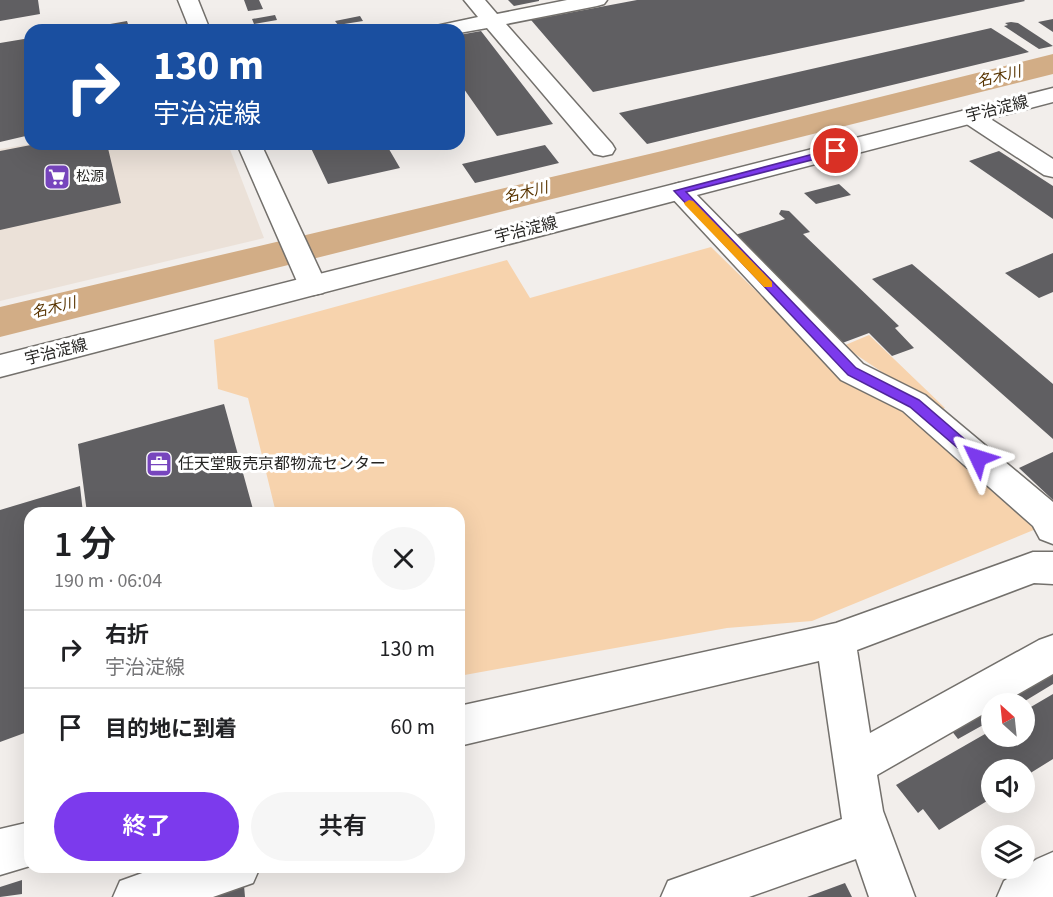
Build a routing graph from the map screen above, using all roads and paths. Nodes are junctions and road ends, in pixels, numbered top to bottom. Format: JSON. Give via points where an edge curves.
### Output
{"nodes":[{"id":1,"x":188,"y":0,"type":"edge"},
{"id":2,"x":474,"y":0,"type":"edge"},
{"id":3,"x":597,"y":0,"type":"edge"},
{"id":4,"x":492,"y":21,"type":"junction"},
{"id":5,"x":198,"y":24,"type":"edge"},
{"id":6,"x":465,"y":26,"type":"edge"},
{"id":7,"x":1053,"y":95,"type":"edge"},
{"id":8,"x":970,"y":116,"type":"junction"},
{"id":9,"x":603,"y":149,"type":"dead end"},
{"id":10,"x":252,"y":150,"type":"edge"},
{"id":11,"x":1053,"y":170,"type":"edge"},
{"id":12,"x":679,"y":191,"type":"junction"},
{"id":13,"x":310,"y":278,"type":"junction"},
{"id":14,"x":0,"y":366,"type":"edge"},
{"id":15,"x":1053,"y":529,"type":"edge"},
{"id":16,"x":1053,"y":568,"type":"edge"},
{"id":17,"x":836,"y":640,"type":"junction"},
{"id":18,"x":1053,"y":653,"type":"edge"},
{"id":19,"x":465,"y":725,"type":"edge"},
{"id":20,"x":855,"y":764,"type":"junction"},
{"id":21,"x":869,"y":832,"type":"junction"},
{"id":22,"x":24,"y":846,"type":"edge"},
{"id":23,"x":0,"y":852,"type":"edge"},
{"id":24,"x":217,"y":873,"type":"edge"},
{"id":25,"x":1053,"y":875,"type":"edge"},
{"id":26,"x":136,"y":897,"type":"edge"},
{"id":27,"x":684,"y":897,"type":"edge"},
{"id":28,"x":892,"y":897,"type":"edge"},
{"id":29,"x":1020,"y":897,"type":"edge"}],
"edges":[{"from":1,"to":5,"type":"main road"},
{"from":2,"to":4,"type":"main road"},
{"from":3,"to":4,"type":"main road"},
{"from":4,"to":6,"type":"main road"},
{"from":4,"to":9,"type":"main road"},
{"from":7,"to":8,"type":"main road","name":"宇治淀線"},
{"from":8,"to":11,"type":"main road"},
{"from":8,"to":12,"type":"main road","name":"宇治淀線"},
{"from":10,"to":13,"type":"main road"},
{"from":12,"to":13,"type":"main road","name":"宇治淀線"},
{"from":12,"to":15,"type":"main road","via":[[852,372],[914,403],[1045,516]]},
{"from":13,"to":14,"type":"main road","name":"宇治淀線"},
{"from":16,"to":17,"type":"main road","via":[[1033,567]]},
{"from":17,"to":19,"type":"main road"},
{"from":17,"to":20,"type":"main road"},
{"from":18,"to":20,"type":"main road"},
{"from":20,"to":21,"type":"main road","via":[[861,811]]},
{"from":21,"to":27,"type":"main road"},
{"from":21,"to":28,"type":"main road"},
{"from":22,"to":23,"type":"main road"},
{"from":24,"to":26,"type":"main road"},
{"from":25,"to":29,"type":"main road"}]}
